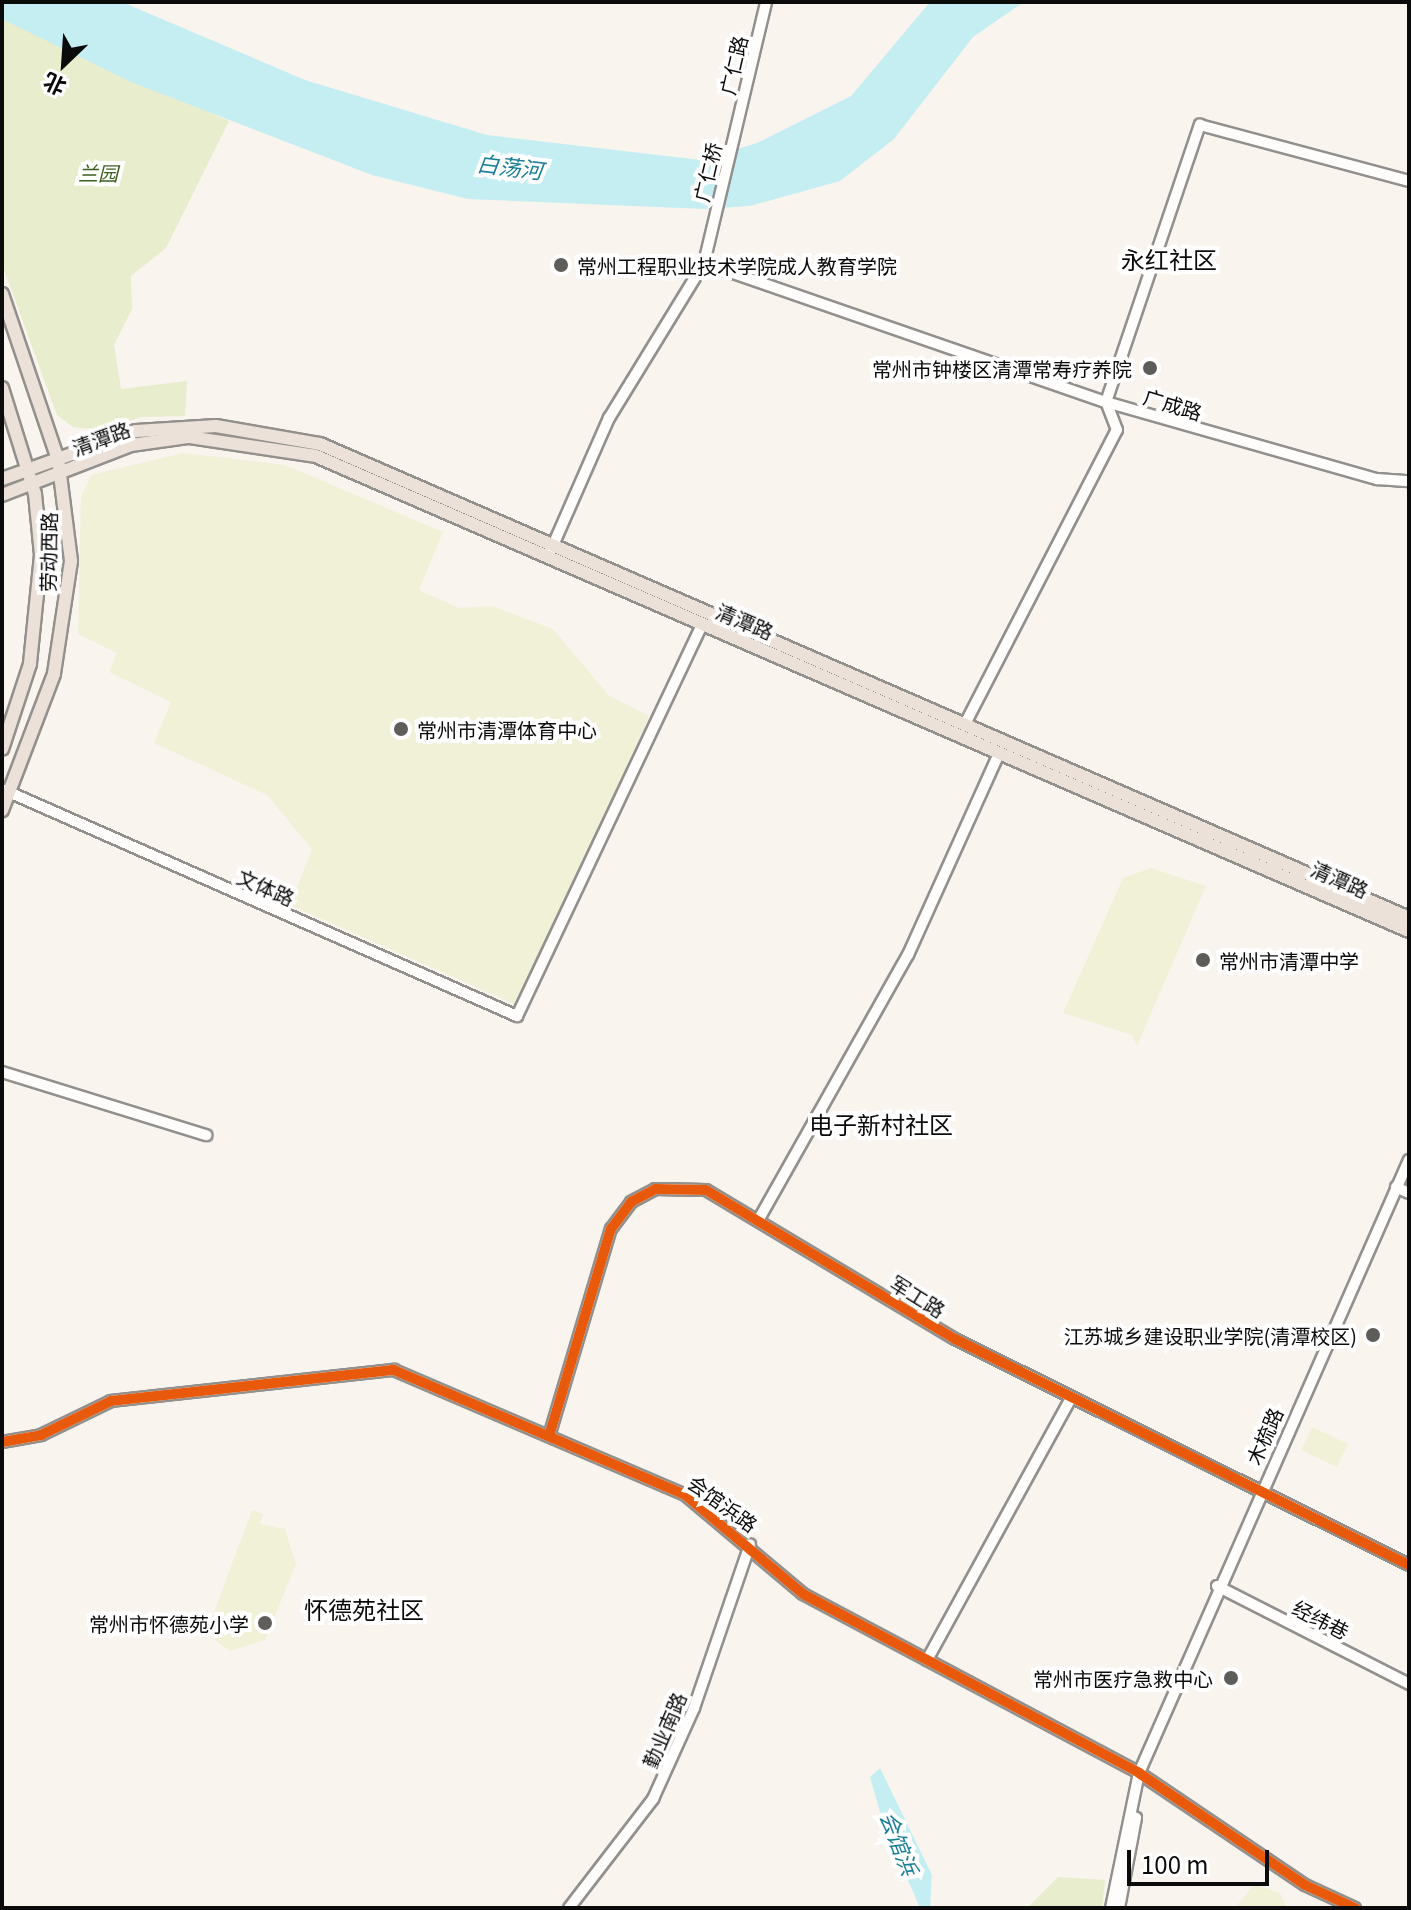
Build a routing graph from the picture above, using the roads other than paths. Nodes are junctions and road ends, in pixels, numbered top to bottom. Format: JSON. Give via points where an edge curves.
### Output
{"nodes":[{"id":1,"x":766,"y":2,"type":"edge"},
{"id":2,"x":734,"y":137,"type":"joint"},
{"id":3,"x":1409,"y":181,"type":"edge"},
{"id":4,"x":704,"y":263,"type":"junction"},
{"id":5,"x":2,"y":294,"type":"edge"},
{"id":6,"x":2,"y":388,"type":"edge"},
{"id":7,"x":1106,"y":402,"type":"junction"},
{"id":8,"x":58,"y":459,"type":"junction"},
{"id":9,"x":27,"y":470,"type":"junction"},
{"id":10,"x":56,"y":476,"type":"junction"},
{"id":11,"x":2,"y":479,"type":"edge"},
{"id":12,"x":1409,"y":481,"type":"edge"},
{"id":13,"x":32,"y":484,"type":"junction"},
{"id":14,"x":2,"y":495,"type":"edge"},
{"id":15,"x":549,"y":553,"type":"junction"},
{"id":16,"x":702,"y":625,"type":"junction"},
{"id":17,"x":965,"y":724,"type":"junction"},
{"id":18,"x":2,"y":749,"type":"edge"},
{"id":19,"x":999,"y":753,"type":"junction"},
{"id":20,"x":6,"y":790,"type":"edge"},
{"id":21,"x":2,"y":810,"type":"edge"},
{"id":22,"x":1409,"y":918,"type":"edge"},
{"id":23,"x":1409,"y":931,"type":"edge"},
{"id":24,"x":2,"y":1072,"type":"edge"},
{"id":25,"x":206,"y":1135,"type":"dead end"},
{"id":26,"x":1409,"y":1160,"type":"edge"},
{"id":27,"x":1396,"y":1187,"type":"junction"},
{"id":28,"x":1409,"y":1193,"type":"edge"},
{"id":29,"x":759,"y":1219,"type":"junction"},
{"id":30,"x":1071,"y":1398,"type":"junction"},
{"id":31,"x":550,"y":1433,"type":"junction"},
{"id":32,"x":2,"y":1442,"type":"edge"},
{"id":33,"x":1258,"y":1492,"type":"junction"},
{"id":34,"x":750,"y":1544,"type":"junction"},
{"id":35,"x":1409,"y":1565,"type":"edge"},
{"id":36,"x":1217,"y":1586,"type":"junction"},
{"id":37,"x":927,"y":1660,"type":"junction"},
{"id":38,"x":1409,"y":1684,"type":"edge"},
{"id":39,"x":1139,"y":1773,"type":"junction"},
{"id":40,"x":569,"y":1908,"type":"edge"},
{"id":41,"x":1111,"y":1908,"type":"edge"},
{"id":42,"x":1119,"y":1908,"type":"edge"},
{"id":43,"x":1355,"y":1908,"type":"edge"}],
"edges":[{"from":1,"to":2,"type":"street","name":"广仁路"},
{"from":2,"to":4,"type":"street","name":"广仁桥"},
{"from":3,"to":7,"type":"street","via":[[1200,125]]},
{"from":4,"to":7,"type":"street","name":"广成路"},
{"from":4,"to":15,"type":"street","name":"广仁桥","via":[[609,418]]},
{"from":5,"to":8,"type":"main road","name":"劳动西路"},
{"from":6,"to":9,"type":"main road","name":"劳动西路"},
{"from":7,"to":12,"type":"street","name":"广成路","via":[[1377,479]]},
{"from":7,"to":17,"type":"street","via":[[1117,430]]},
{"from":8,"to":9,"type":"main road","name":"清潭路"},
{"from":8,"to":10,"type":"main road","name":"劳动西路"},
{"from":8,"to":15,"type":"main road","name":"清潭路","via":[[136,431],[276,432],[320,444]]},
{"from":9,"to":11,"type":"main road","name":"清潭路"},
{"from":9,"to":13,"type":"main road","name":"劳动西路"},
{"from":10,"to":13,"type":"main road","name":"清潭路"},
{"from":10,"to":15,"type":"main road","name":"清潭路","via":[[131,445],[189,437],[274,444]]},
{"from":10,"to":20,"type":"main road","name":"劳动西路","via":[[71,561],[62,639]]},
{"from":13,"to":14,"type":"main road","name":"清潭路"},
{"from":13,"to":18,"type":"main road","name":"劳动西路","via":[[41,555],[36,634]]},
{"from":15,"to":16,"type":"main road","name":"清潭路"},
{"from":15,"to":17,"type":"main road","name":"清潭路"},
{"from":16,"to":19,"type":"main road","name":"清潭路"},
{"from":16,"to":20,"type":"street","name":"文体路","via":[[517,1016]]},
{"from":17,"to":22,"type":"main road","name":"清潭路"},
{"from":19,"to":23,"type":"main road","name":"清潭路"},
{"from":19,"to":29,"type":"street","via":[[908,955]]},
{"from":20,"to":21,"type":"main road","name":"劳动西路"},
{"from":24,"to":25,"type":"street"},
{"from":26,"to":27,"type":"street","name":"木梳路"},
{"from":27,"to":28,"type":"street"},
{"from":27,"to":33,"type":"street","name":"木梳路"},
{"from":29,"to":30,"type":"street","name":"军工路","via":[[955,1339]]},
{"from":29,"to":31,"type":"street","name":"军工路","via":[[706,1190],[655,1189],[631,1202],[611,1229]]},
{"from":30,"to":33,"type":"street","name":"军工路"},
{"from":30,"to":37,"type":"street"},
{"from":31,"to":32,"type":"street","name":"会馆浜路","via":[[394,1370],[111,1401],[41,1435]]},
{"from":31,"to":34,"type":"street","name":"会馆浜路","via":[[684,1494]]},
{"from":33,"to":35,"type":"street","name":"军工路"},
{"from":33,"to":36,"type":"street","name":"木梳路"},
{"from":34,"to":37,"type":"street","name":"会馆浜路","via":[[803,1594]]},
{"from":34,"to":40,"type":"street","name":"勤业南路","via":[[694,1708],[653,1799]]},
{"from":36,"to":38,"type":"street","name":"经纬巷"},
{"from":36,"to":39,"type":"street","name":"木梳路"},
{"from":37,"to":39,"type":"street","name":"会馆浜路"},
{"from":39,"to":41,"type":"street","name":"木梳路"},
{"from":39,"to":42,"type":"street","name":"木梳路"},
{"from":39,"to":43,"type":"street","name":"会馆浜路","via":[[1305,1885]]}]}
